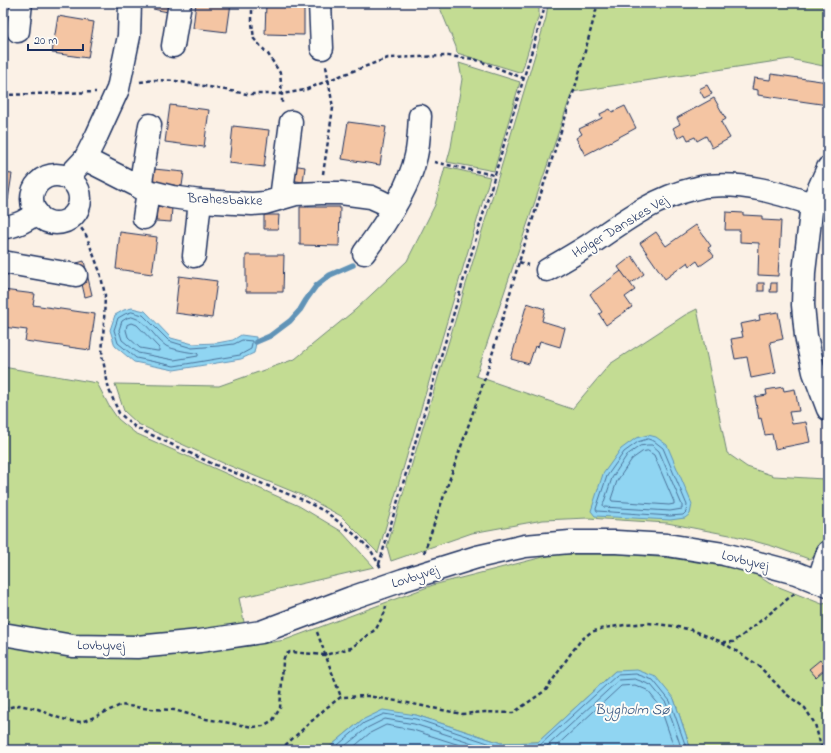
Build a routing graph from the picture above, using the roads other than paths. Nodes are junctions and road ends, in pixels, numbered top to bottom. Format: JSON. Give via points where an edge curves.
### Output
{"nodes":[{"id":1,"x":21,"y":3,"type":"edge"},
{"id":2,"x":130,"y":3,"type":"edge"},
{"id":3,"x":180,"y":3,"type":"edge"},
{"id":4,"x":320,"y":3,"type":"edge"},
{"id":5,"x":18,"y":31,"type":"dead end"},
{"id":6,"x":173,"y":46,"type":"dead end"},
{"id":7,"x":322,"y":48,"type":"road end"},
{"id":8,"x":420,"y":116,"type":"dead end"},
{"id":9,"x":291,"y":122,"type":"road end"},
{"id":10,"x":150,"y":125,"type":"dead end"},
{"id":11,"x":85,"y":159,"type":"junction"},
{"id":12,"x":828,"y":168,"type":"edge"},
{"id":13,"x":67,"y":178,"type":"junction"},
{"id":14,"x":144,"y":189,"type":"junction"},
{"id":15,"x":281,"y":198,"type":"junction"},
{"id":16,"x":200,"y":201,"type":"junction"},
{"id":17,"x":812,"y":204,"type":"junction"},
{"id":18,"x":394,"y":208,"type":"junction"},
{"id":19,"x":36,"y":213,"type":"junction"},
{"id":20,"x":144,"y":218,"type":"dead end"},
{"id":21,"x":3,"y":227,"type":"edge"},
{"id":22,"x":364,"y":253,"type":"dead end"},
{"id":23,"x":194,"y":256,"type":"dead end"},
{"id":24,"x":3,"y":262,"type":"edge"},
{"id":25,"x":547,"y":270,"type":"dead end"},
{"id":26,"x":76,"y":275,"type":"dead end"},
{"id":27,"x":828,"y":409,"type":"edge"},
{"id":28,"x":828,"y":552,"type":"edge"},
{"id":29,"x":818,"y":582,"type":"edge"},
{"id":30,"x":3,"y":634,"type":"edge"}],
"edges":[{"from":1,"to":5,"type":"street"},
{"from":2,"to":11,"type":"street","via":[[129,36],[118,89]]},
{"from":3,"to":6,"type":"street"},
{"from":4,"to":7,"type":"street"},
{"from":8,"to":18,"type":"street","via":[[416,158],[410,177]]},
{"from":9,"to":15,"type":"street"},
{"from":10,"to":14,"type":"street"},
{"from":11,"to":13,"type":"street"},
{"from":11,"to":14,"type":"street","name":"Brahesbakke"},
{"from":12,"to":17,"type":"street"},
{"from":13,"to":19,"type":"street","via":[[59,175],[41,180],[32,196]]},
{"from":13,"to":19,"type":"street","via":[[75,184],[79,192],[78,210],[73,217],[58,223],[42,219]]},
{"from":14,"to":16,"type":"street","name":"Brahesbakke"},
{"from":14,"to":20,"type":"street"},
{"from":15,"to":16,"type":"street","name":"Brahesbakke","via":[[252,204]]},
{"from":15,"to":18,"type":"street","name":"Brahesbakke","via":[[296,194],[341,193],[371,197]]},
{"from":16,"to":23,"type":"street"},
{"from":17,"to":25,"type":"street","name":"Holger Danskes Vej","via":[[780,193],[737,185],[707,186],[680,192],[629,218]]},
{"from":17,"to":27,"type":"street","via":[[803,306],[814,372]]},
{"from":18,"to":22,"type":"street"},
{"from":19,"to":21,"type":"street","via":[[21,223]]},
{"from":24,"to":26,"type":"street"},
{"from":28,"to":29,"type":"street"},
{"from":29,"to":30,"type":"street","name":"Lovbyvej","via":[[796,573],[724,554],[667,545],[570,542],[525,546],[477,557],[403,580],[381,580],[310,613],[261,632],[137,647],[73,646]]}]}
